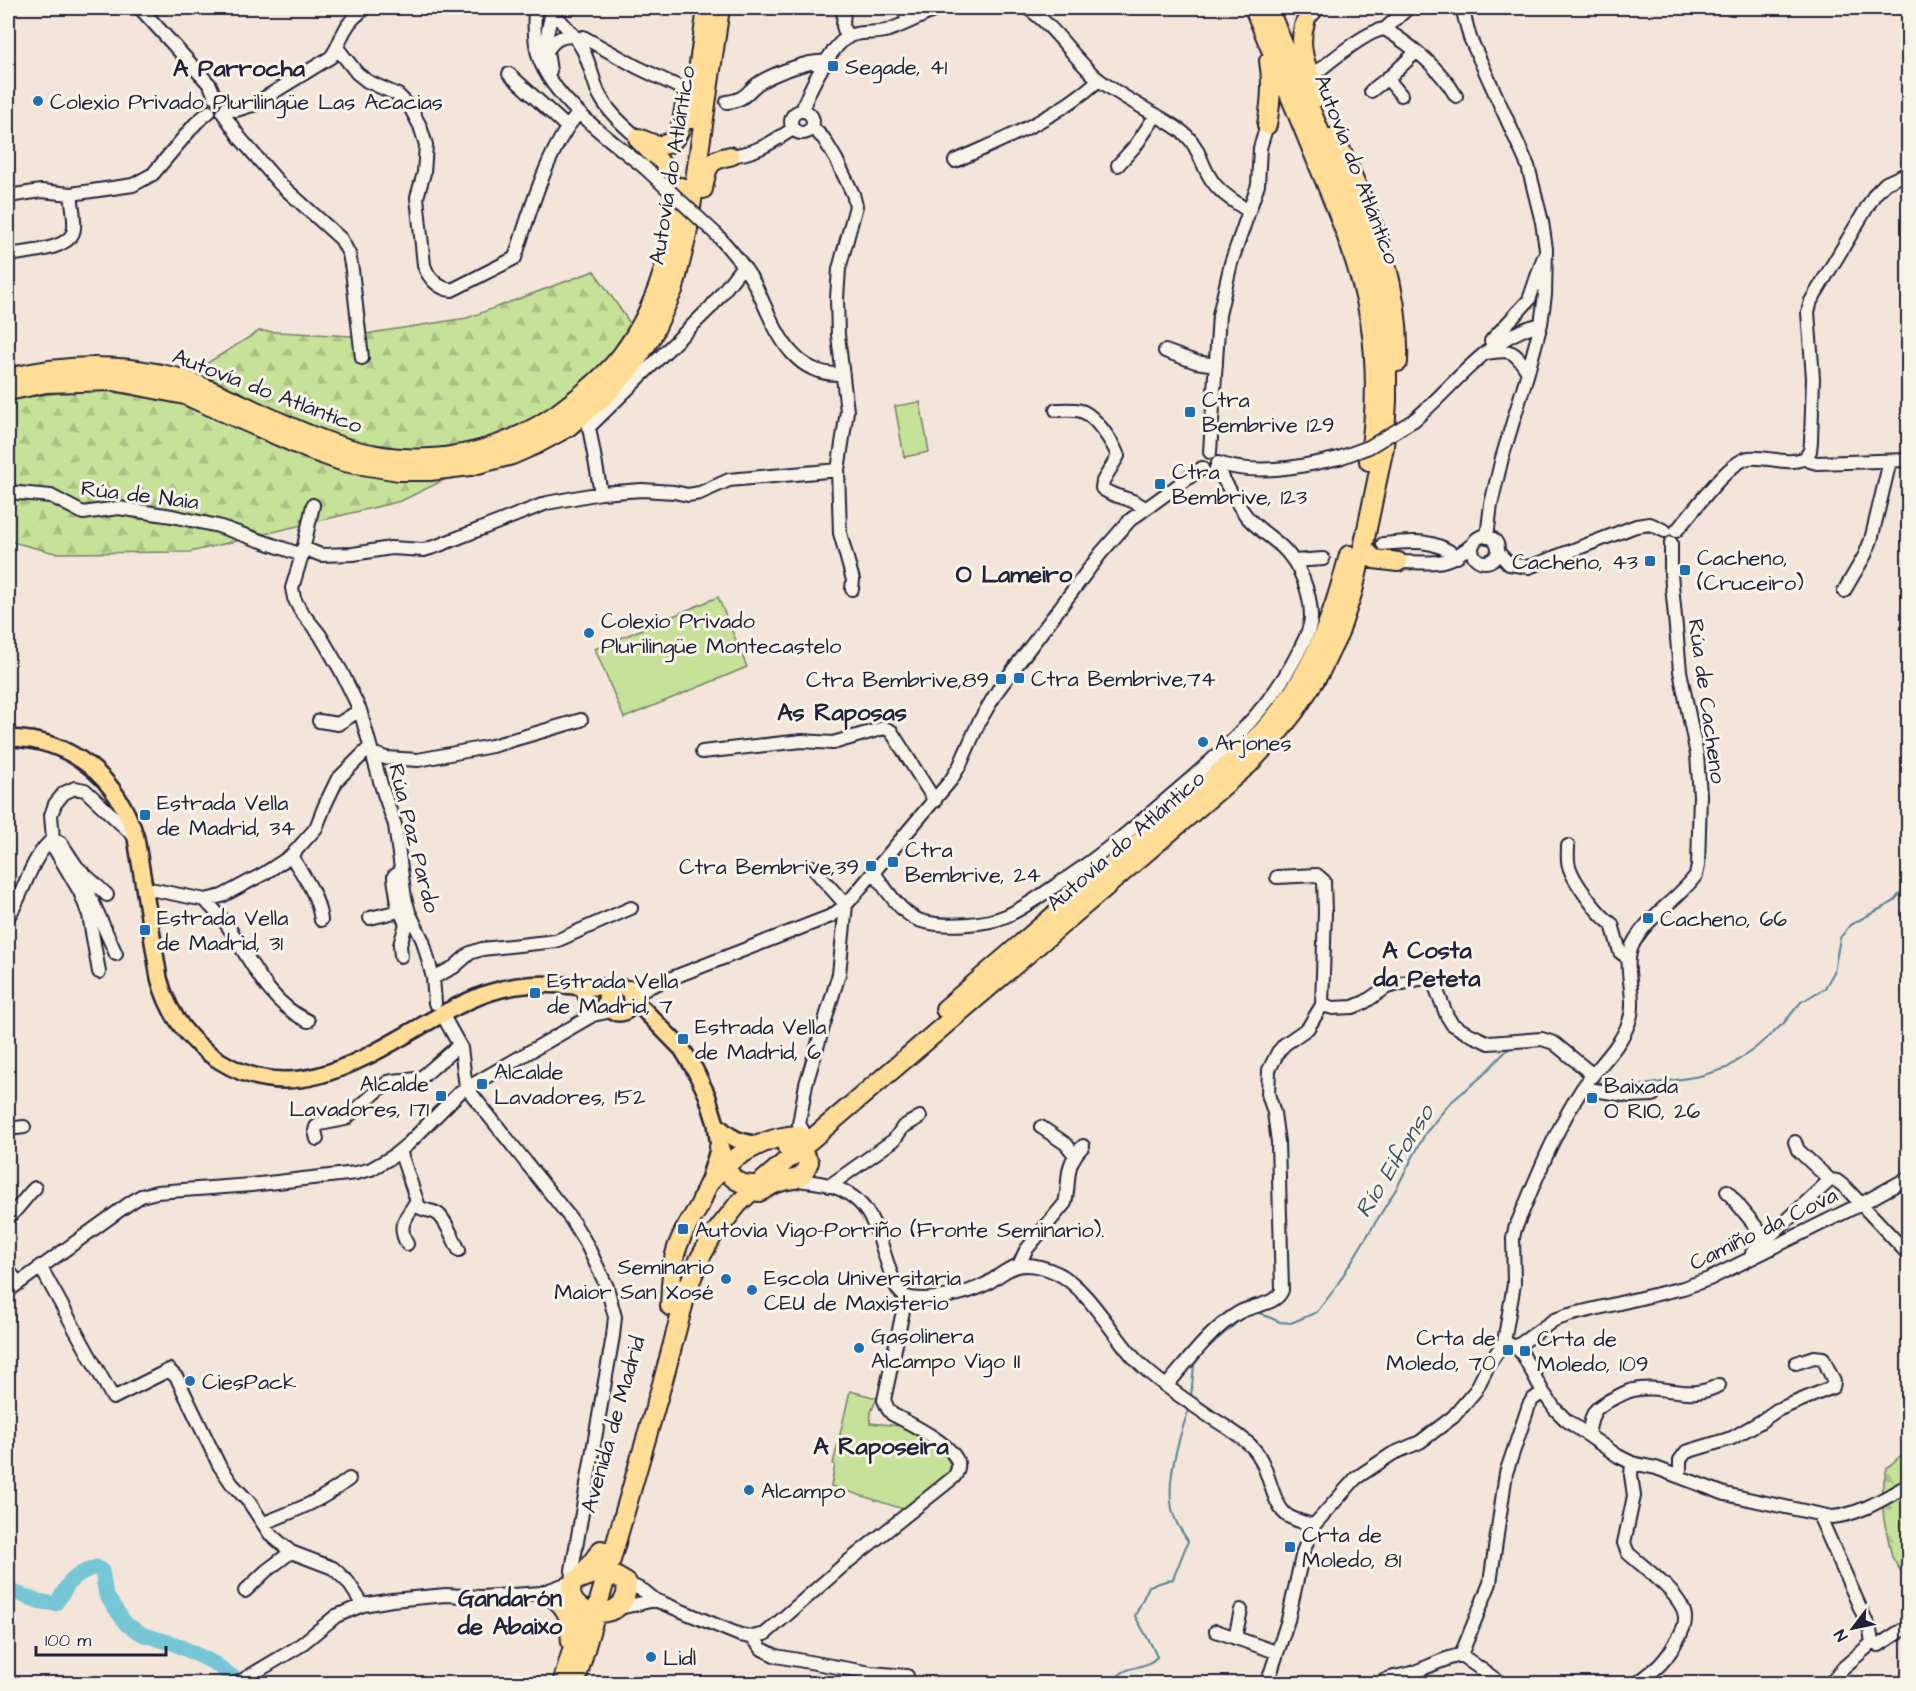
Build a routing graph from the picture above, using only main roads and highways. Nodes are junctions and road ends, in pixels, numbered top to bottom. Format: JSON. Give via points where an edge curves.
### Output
{"nodes":[{"id":1,"x":706,"y":8,"type":"edge"},
{"id":2,"x":720,"y":8,"type":"edge"},
{"id":3,"x":1254,"y":8,"type":"edge"},
{"id":4,"x":1268,"y":8,"type":"edge"},
{"id":5,"x":1305,"y":23,"type":"road end"},
{"id":6,"x":1267,"y":38,"type":"junction"},
{"id":7,"x":708,"y":90,"type":"junction"},
{"id":8,"x":1306,"y":135,"type":"junction"},
{"id":9,"x":677,"y":213,"type":"junction"},
{"id":10,"x":674,"y":288,"type":"junction"},
{"id":11,"x":8,"y":369,"type":"edge"},
{"id":12,"x":138,"y":370,"type":"junction"},
{"id":13,"x":8,"y":378,"type":"edge"},
{"id":14,"x":8,"y":391,"type":"edge"},
{"id":15,"x":1387,"y":401,"type":"junction"},
{"id":16,"x":1363,"y":548,"type":"junction"},
{"id":17,"x":1398,"y":562,"type":"road end"},
{"id":18,"x":8,"y":738,"type":"edge"},
{"id":19,"x":716,"y":1125,"type":"junction"},
{"id":20,"x":762,"y":1145,"type":"junction"},
{"id":21,"x":798,"y":1145,"type":"junction"},
{"id":22,"x":719,"y":1147,"type":"junction"},
{"id":23,"x":725,"y":1167,"type":"junction"},
{"id":24,"x":778,"y":1183,"type":"junction"},
{"id":25,"x":750,"y":1185,"type":"junction"},
{"id":26,"x":708,"y":1186,"type":"junction"},
{"id":27,"x":738,"y":1204,"type":"junction"},
{"id":28,"x":670,"y":1306,"type":"junction"},
{"id":29,"x":619,"y":1531,"type":"junction"},
{"id":30,"x":627,"y":1583,"type":"junction"},
{"id":31,"x":576,"y":1595,"type":"junction"},
{"id":32,"x":615,"y":1609,"type":"junction"},
{"id":33,"x":578,"y":1652,"type":"junction"},
{"id":34,"x":562,"y":1683,"type":"edge"},
{"id":35,"x":575,"y":1683,"type":"edge"}],
"edges":[{"from":1,"to":9,"type":"highway","name":"Autovía do Atlántico"},
{"from":1,"to":9,"type":"highway","via":[[695,38],[680,132],[665,144],[638,138],[666,170],[673,184]]},
{"from":2,"to":7,"type":"highway","name":"Autovía do Atlántico"},
{"from":3,"to":6,"type":"highway","name":"Autovía do Atlántico"},
{"from":4,"to":15,"type":"highway","name":"Autovía do Atlántico","via":[[1368,255],[1383,323]]},
{"from":5,"to":15,"type":"highway","via":[[1300,35],[1302,52],[1388,266],[1398,350],[1394,385]]},
{"from":6,"to":8,"type":"highway","name":"Autovía do Atlántico"},
{"from":6,"to":8,"type":"highway","via":[[1272,79],[1267,125],[1283,115]]},
{"from":7,"to":10,"type":"highway","name":"Autovía do Atlántico","via":[[687,235]]},
{"from":7,"to":10,"type":"highway","via":[[713,146],[730,156],[714,160],[707,169],[692,248]]},
{"from":8,"to":21,"type":"highway","name":"Autovía do Atlántico","via":[[1349,239],[1363,288],[1371,330],[1375,400],[1366,478],[1342,585],[1308,667],[1268,725],[1214,778]]},
{"from":9,"to":12,"type":"highway","name":"Autovía do Atlántico","via":[[665,271],[652,304],[620,357],[557,415],[504,443],[428,458],[372,454],[314,437],[181,378]]},
{"from":10,"to":14,"type":"highway","name":"Autovía do Atlántico","via":[[652,336],[631,368],[607,394],[568,427],[535,445],[470,466],[399,471],[344,462],[185,395],[114,381],[46,383]]},
{"from":11,"to":12,"type":"highway","via":[[85,359]]},
{"from":12,"to":13,"type":"highway","name":"Autovía do Atlántico","via":[[77,366],[36,370]]},
{"from":15,"to":16,"type":"highway","name":"Autovía do Atlántico","via":[[1384,447]]},
{"from":16,"to":17,"type":"highway","via":[[1374,559]]},
{"from":16,"to":21,"type":"highway","name":"Autovía do Atlántico","via":[[1339,633],[1320,672],[1295,711],[1248,765],[1137,863]]},
{"from":18,"to":19,"type":"main road","via":[[60,748],[91,767],[116,793],[136,838],[159,978],[166,999],[186,1033],[224,1064],[265,1078],[312,1078],[342,1068],[422,1026],[438,1009],[525,984],[556,984],[626,999],[658,1026],[689,1060],[707,1095]]},
{"from":19,"to":20,"type":"main road","via":[[740,1142]]},
{"from":19,"to":22,"type":"main road"},
{"from":20,"to":21,"type":"highway"},
{"from":20,"to":23,"type":"highway"},
{"from":21,"to":24,"type":"highway","via":[[804,1172],[797,1180]]},
{"from":21,"to":25,"type":"highway","name":"Avenida de Madrid"},
{"from":22,"to":23,"type":"highway"},
{"from":22,"to":26,"type":"main road"},
{"from":23,"to":25,"type":"highway","via":[[735,1180]]},
{"from":23,"to":26,"type":"highway"},
{"from":24,"to":25,"type":"highway"},
{"from":24,"to":27,"type":"highway"},
{"from":25,"to":27,"type":"highway","name":"Avenida de Madrid"},
{"from":25,"to":28,"type":"highway","name":"Avenida de Madrid","via":[[710,1220],[699,1235]]},
{"from":26,"to":28,"type":"highway","via":[[681,1235],[673,1263]]},
{"from":27,"to":29,"type":"highway","name":"Avenida de Madrid","via":[[708,1243],[688,1287]]},
{"from":28,"to":31,"type":"highway","name":"Avenida de Madrid","via":[[601,1550]]},
{"from":29,"to":30,"type":"highway"},
{"from":29,"to":31,"type":"highway","name":"Avenida de Madrid"},
{"from":30,"to":31,"type":"highway","via":[[618,1577]]},
{"from":30,"to":32,"type":"highway","via":[[626,1596]]},
{"from":31,"to":32,"type":"highway","via":[[602,1614]]},
{"from":31,"to":33,"type":"highway","name":"Avenida de Madrid"},
{"from":31,"to":33,"type":"highway"},
{"from":32,"to":33,"type":"highway"},
{"from":33,"to":34,"type":"highway","name":"Avenida de Madrid"},
{"from":33,"to":35,"type":"highway","name":"Avenida de Madrid"}]}
